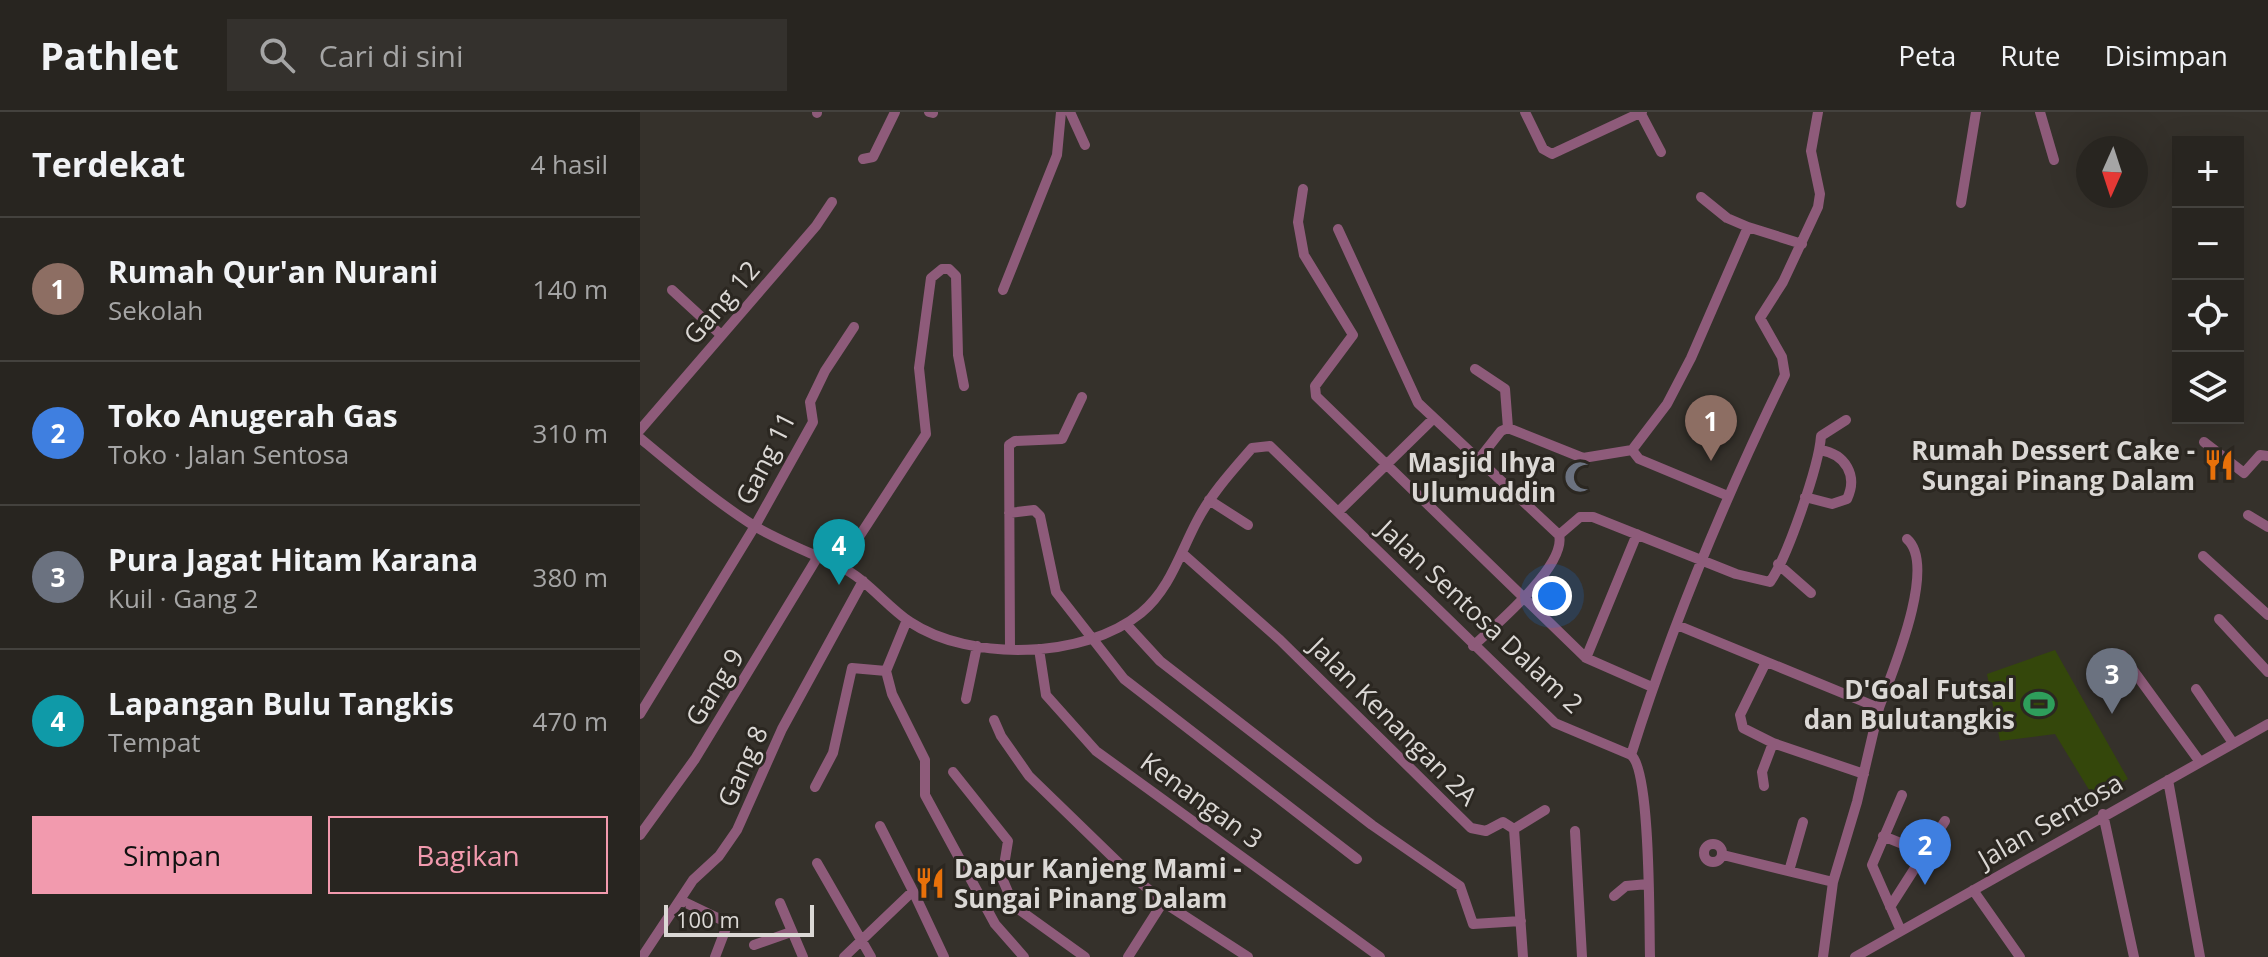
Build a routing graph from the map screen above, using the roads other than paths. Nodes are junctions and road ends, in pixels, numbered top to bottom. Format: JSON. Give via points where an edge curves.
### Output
{"nodes":[{"id":1,"x":895,"y":112,"type":"edge"},
{"id":2,"x":1061,"y":112,"type":"edge"},
{"id":3,"x":1070,"y":112,"type":"edge"},
{"id":4,"x":1525,"y":112,"type":"edge"},
{"id":5,"x":1641,"y":112,"type":"edge"},
{"id":6,"x":1818,"y":112,"type":"edge"},
{"id":7,"x":1976,"y":112,"type":"edge"},
{"id":8,"x":2040,"y":112,"type":"edge"},
{"id":9,"x":1085,"y":145,"type":"dead end"},
{"id":10,"x":1661,"y":152,"type":"dead end"},
{"id":11,"x":863,"y":159,"type":"dead end"},
{"id":12,"x":2054,"y":160,"type":"dead end"},
{"id":13,"x":1303,"y":189,"type":"dead end"},
{"id":14,"x":1701,"y":197,"type":"dead end"},
{"id":15,"x":832,"y":202,"type":"dead end"},
{"id":16,"x":1961,"y":203,"type":"dead end"},
{"id":17,"x":1748,"y":227,"type":"junction"},
{"id":18,"x":1338,"y":229,"type":"dead end"},
{"id":19,"x":1802,"y":244,"type":"junction"},
{"id":20,"x":672,"y":290,"type":"dead end"},
{"id":21,"x":1003,"y":290,"type":"dead end"},
{"id":22,"x":854,"y":327,"type":"dead end"},
{"id":23,"x":721,"y":335,"type":"junction"},
{"id":24,"x":1475,"y":369,"type":"dead end"},
{"id":25,"x":964,"y":386,"type":"dead end"},
{"id":26,"x":1082,"y":397,"type":"dead end"},
{"id":27,"x":1433,"y":419,"type":"junction"},
{"id":28,"x":1846,"y":420,"type":"dead end"},
{"id":29,"x":1508,"y":428,"type":"junction"},
{"id":30,"x":641,"y":436,"type":"edge"},
{"id":31,"x":2204,"y":442,"type":"dead end"},
{"id":32,"x":1632,"y":450,"type":"junction"},
{"id":33,"x":1820,"y":450,"type":"junction"},
{"id":34,"x":2268,"y":456,"type":"edge"},
{"id":35,"x":1479,"y":459,"type":"junction"},
{"id":36,"x":1387,"y":463,"type":"junction"},
{"id":37,"x":1728,"y":496,"type":"junction"},
{"id":38,"x":1805,"y":497,"type":"junction"},
{"id":39,"x":1209,"y":500,"type":"junction"},
{"id":40,"x":1338,"y":512,"type":"junction"},
{"id":41,"x":1009,"y":513,"type":"junction"},
{"id":42,"x":2248,"y":515,"type":"dead end"},
{"id":43,"x":1248,"y":525,"type":"dead end"},
{"id":44,"x":755,"y":526,"type":"junction"},
{"id":45,"x":2268,"y":527,"type":"edge"},
{"id":46,"x":1637,"y":534,"type":"junction"},
{"id":47,"x":1559,"y":535,"type":"junction"},
{"id":48,"x":1907,"y":539,"type":"dead end"},
{"id":49,"x":1183,"y":554,"type":"junction"},
{"id":50,"x":2203,"y":556,"type":"dead end"},
{"id":51,"x":817,"y":558,"type":"junction"},
{"id":52,"x":1702,"y":560,"type":"junction"},
{"id":53,"x":1778,"y":564,"type":"junction"},
{"id":54,"x":840,"y":566,"type":"junction"},
{"id":55,"x":863,"y":581,"type":"junction"},
{"id":56,"x":1811,"y":593,"type":"dead end"},
{"id":57,"x":1523,"y":598,"type":"junction"},
{"id":58,"x":2268,"y":615,"type":"edge"},
{"id":59,"x":2219,"y":619,"type":"dead end"},
{"id":60,"x":907,"y":620,"type":"junction"},
{"id":61,"x":1126,"y":624,"type":"junction"},
{"id":62,"x":1677,"y":625,"type":"junction"},
{"id":63,"x":1091,"y":639,"type":"junction"},
{"id":64,"x":977,"y":646,"type":"junction"},
{"id":65,"x":1473,"y":646,"type":"junction"},
{"id":66,"x":1010,"y":649,"type":"junction"},
{"id":67,"x":1039,"y":649,"type":"junction"},
{"id":68,"x":2122,"y":655,"type":"dead end"},
{"id":69,"x":1586,"y":658,"type":"junction"},
{"id":70,"x":1766,"y":662,"type":"junction"},
{"id":71,"x":886,"y":671,"type":"junction"},
{"id":72,"x":2268,"y":672,"type":"edge"},
{"id":73,"x":1652,"y":687,"type":"junction"},
{"id":74,"x":2196,"y":689,"type":"dead end"},
{"id":75,"x":966,"y":699,"type":"dead end"},
{"id":76,"x":1879,"y":708,"type":"junction"},
{"id":77,"x":640,"y":714,"type":"edge"},
{"id":78,"x":994,"y":720,"type":"dead end"},
{"id":79,"x":2268,"y":724,"type":"edge"},
{"id":80,"x":1773,"y":743,"type":"junction"},
{"id":81,"x":2233,"y":743,"type":"junction"},
{"id":82,"x":1631,"y":755,"type":"junction"},
{"id":83,"x":2200,"y":762,"type":"junction"},
{"id":84,"x":953,"y":772,"type":"dead end"},
{"id":85,"x":1864,"y":774,"type":"junction"},
{"id":86,"x":2168,"y":780,"type":"junction"},
{"id":87,"x":1764,"y":786,"type":"dead end"},
{"id":88,"x":815,"y":787,"type":"dead end"},
{"id":89,"x":1902,"y":795,"type":"dead end"},
{"id":90,"x":1545,"y":810,"type":"dead end"},
{"id":91,"x":2103,"y":814,"type":"junction"},
{"id":92,"x":1945,"y":821,"type":"dead end"},
{"id":93,"x":1803,"y":822,"type":"dead end"},
{"id":94,"x":880,"y":826,"type":"dead end"},
{"id":95,"x":1514,"y":829,"type":"junction"},
{"id":96,"x":1575,"y":831,"type":"dead end"},
{"id":97,"x":641,"y":833,"type":"edge"},
{"id":98,"x":1883,"y":836,"type":"junction"},
{"id":99,"x":1925,"y":853,"type":"junction"},
{"id":100,"x":1723,"y":855,"type":"dead end"},
{"id":101,"x":1357,"y":859,"type":"dead end"},
{"id":102,"x":817,"y":863,"type":"dead end"},
{"id":103,"x":1789,"y":871,"type":"junction"},
{"id":104,"x":1833,"y":882,"type":"junction"},
{"id":105,"x":1648,"y":884,"type":"junction"},
{"id":106,"x":1973,"y":890,"type":"junction"},
{"id":107,"x":913,"y":891,"type":"junction"},
{"id":108,"x":1614,"y":896,"type":"dead end"},
{"id":109,"x":680,"y":900,"type":"junction"},
{"id":110,"x":1163,"y":902,"type":"junction"},
{"id":111,"x":780,"y":903,"type":"dead end"},
{"id":112,"x":1890,"y":907,"type":"junction"},
{"id":113,"x":1521,"y":921,"type":"junction"},
{"id":114,"x":1901,"y":931,"type":"junction"},
{"id":115,"x":791,"y":932,"type":"junction"},
{"id":116,"x":862,"y":939,"type":"junction"},
{"id":117,"x":754,"y":945,"type":"dead end"},
{"id":118,"x":642,"y":957,"type":"edge"},
{"id":119,"x":715,"y":957,"type":"edge"},
{"id":120,"x":803,"y":957,"type":"edge"},
{"id":121,"x":844,"y":957,"type":"edge"},
{"id":122,"x":871,"y":957,"type":"edge"},
{"id":123,"x":944,"y":957,"type":"edge"},
{"id":124,"x":1024,"y":957,"type":"edge"},
{"id":125,"x":1085,"y":957,"type":"edge"},
{"id":126,"x":1128,"y":957,"type":"edge"},
{"id":127,"x":1248,"y":957,"type":"edge"},
{"id":128,"x":1380,"y":957,"type":"edge"},
{"id":129,"x":1523,"y":957,"type":"edge"},
{"id":130,"x":1582,"y":957,"type":"edge"},
{"id":131,"x":1650,"y":957,"type":"edge"},
{"id":132,"x":1823,"y":957,"type":"edge"},
{"id":133,"x":1855,"y":957,"type":"edge"},
{"id":134,"x":2020,"y":957,"type":"edge"},
{"id":135,"x":2134,"y":957,"type":"edge"},
{"id":136,"x":2200,"y":957,"type":"edge"}],
"edges":[{"from":1,"to":11,"type":"street","via":[[873,157]]},
{"from":2,"to":21,"type":"street","via":[[1057,155]]},
{"from":3,"to":9,"type":"street"},
{"from":4,"to":5,"type":"street","via":[[1549,154]]},
{"from":5,"to":10,"type":"street"},
{"from":6,"to":19,"type":"street","via":[[1811,151],[1819,200]]},
{"from":7,"to":16,"type":"street"},
{"from":8,"to":12,"type":"street"},
{"from":13,"to":36,"type":"street","via":[[1298,222],[1304,255],[1353,335],[1315,386],[1316,396]]},
{"from":14,"to":17,"type":"street"},
{"from":15,"to":23,"type":"street","name":"Gang 12"},
{"from":17,"to":19,"type":"street"},
{"from":17,"to":32,"type":"street","via":[[1691,358],[1667,404]]},
{"from":18,"to":27,"type":"street","via":[[1411,392]]},
{"from":19,"to":37,"type":"street","via":[[1760,318],[1785,365]]},
{"from":20,"to":23,"type":"street"},
{"from":22,"to":44,"type":"street","name":"Gang 11","via":[[825,371],[810,402],[813,422]]},
{"from":23,"to":30,"type":"street","name":"Gang 12"},
{"from":24,"to":29,"type":"street","via":[[1505,389]]},
{"from":25,"to":54,"type":"street","via":[[956,276],[942,269],[931,278],[920,349],[926,434]]},
{"from":26,"to":41,"type":"street","via":[[1062,439],[1009,445]]},
{"from":27,"to":35,"type":"street"},
{"from":27,"to":36,"type":"street"},
{"from":28,"to":33,"type":"street","via":[[1823,433]]},
{"from":29,"to":32,"type":"street","via":[[1583,458]]},
{"from":29,"to":35,"type":"street"},
{"from":30,"to":44,"type":"street"},
{"from":31,"to":34,"type":"street","via":[[2244,473],[2260,455]]},
{"from":32,"to":37,"type":"street","via":[[1639,459]]},
{"from":33,"to":38,"type":"street"},
{"from":33,"to":38,"type":"street","via":[[1839,456],[1848,467],[1852,489],[1847,499],[1832,504]]},
{"from":35,"to":47,"type":"street"},
{"from":36,"to":40,"type":"street"},
{"from":36,"to":57,"type":"street"},
{"from":37,"to":52,"type":"street"},
{"from":38,"to":53,"type":"street"},
{"from":39,"to":40,"type":"street","name":"Jalan Sentosa Dalam 2","via":[[1252,448],[1264,444]]},
{"from":39,"to":43,"type":"street"},
{"from":39,"to":49,"type":"street"},
{"from":40,"to":65,"type":"street","name":"Jalan Sentosa Dalam 2"},
{"from":41,"to":63,"type":"street","via":[[1034,510],[1040,516],[1052,582]]},
{"from":41,"to":66,"type":"street"},
{"from":42,"to":45,"type":"street"},
{"from":44,"to":51,"type":"street"},
{"from":44,"to":77,"type":"street","name":"Gang 11"},
{"from":46,"to":47,"type":"street","via":[[1587,516]]},
{"from":46,"to":52,"type":"street"},
{"from":46,"to":69,"type":"street"},
{"from":47,"to":57,"type":"street","via":[[1560,551]]},
{"from":48,"to":76,"type":"street","via":[[1915,552],[1917,589]]},
{"from":49,"to":61,"type":"street","via":[[1156,598]]},
{"from":49,"to":95,"type":"street","name":"Jalan Kenangan 2A","via":[[1280,640],[1471,828],[1486,831],[1503,822]]},
{"from":50,"to":58,"type":"street"},
{"from":51,"to":54,"type":"street"},
{"from":51,"to":97,"type":"street","name":"Gang 9","via":[[695,759]]},
{"from":52,"to":53,"type":"street","via":[[1764,583],[1770,582]]},
{"from":52,"to":62,"type":"street"},
{"from":53,"to":56,"type":"street"},
{"from":54,"to":55,"type":"street"},
{"from":55,"to":60,"type":"street"},
{"from":55,"to":109,"type":"street","name":"Gang 8","via":[[782,729],[737,830]]},
{"from":57,"to":65,"type":"street"},
{"from":57,"to":69,"type":"street"},
{"from":59,"to":72,"type":"street"},
{"from":60,"to":64,"type":"street","via":[[930,633]]},
{"from":60,"to":71,"type":"street"},
{"from":61,"to":63,"type":"street"},
{"from":61,"to":113,"type":"street","via":[[1160,661],[1460,886],[1473,924]]},
{"from":62,"to":70,"type":"street"},
{"from":62,"to":73,"type":"street"},
{"from":63,"to":67,"type":"street"},
{"from":63,"to":101,"type":"street","via":[[1124,679]]},
{"from":64,"to":66,"type":"street"},
{"from":64,"to":75,"type":"street"},
{"from":65,"to":82,"type":"street","name":"Jalan Sentosa Dalam 2","via":[[1555,723]]},
{"from":66,"to":67,"type":"street"},
{"from":67,"to":128,"type":"street","name":"Kenangan 3","via":[[1046,695],[1096,751]]},
{"from":68,"to":83,"type":"street"},
{"from":69,"to":73,"type":"street"},
{"from":70,"to":76,"type":"street"},
{"from":70,"to":80,"type":"street","via":[[1739,724]]},
{"from":71,"to":88,"type":"street","via":[[852,668],[833,753]]},
{"from":71,"to":124,"type":"street","via":[[925,760],[925,795],[995,924]]},
{"from":73,"to":82,"type":"street"},
{"from":74,"to":81,"type":"street"},
{"from":76,"to":85,"type":"street"},
{"from":78,"to":110,"type":"street","via":[[1029,776]]},
{"from":79,"to":81,"type":"street","name":"Jalan Sentosa"},
{"from":80,"to":85,"type":"street"},
{"from":80,"to":87,"type":"street","via":[[1762,772]]},
{"from":81,"to":83,"type":"street","name":"Jalan Sentosa"},
{"from":82,"to":105,"type":"street","via":[[1639,765]]},
{"from":83,"to":86,"type":"street","name":"Jalan Sentosa"},
{"from":84,"to":125,"type":"street","via":[[1008,841],[1002,878],[1014,906]]},
{"from":85,"to":104,"type":"street"},
{"from":86,"to":91,"type":"street","name":"Jalan Sentosa"},
{"from":86,"to":136,"type":"street"},
{"from":89,"to":98,"type":"street"},
{"from":90,"to":95,"type":"street"},
{"from":91,"to":106,"type":"street","name":"Jalan Sentosa"},
{"from":91,"to":135,"type":"street"},
{"from":92,"to":99,"type":"street"},
{"from":93,"to":103,"type":"street"},
{"from":94,"to":107,"type":"street"},
{"from":95,"to":113,"type":"street"},
{"from":96,"to":130,"type":"street"},
{"from":98,"to":99,"type":"street"},
{"from":98,"to":112,"type":"street","via":[[1872,865]]},
{"from":99,"to":112,"type":"street"},
{"from":100,"to":103,"type":"street"},
{"from":102,"to":116,"type":"street"},
{"from":103,"to":104,"type":"street"},
{"from":104,"to":132,"type":"street"},
{"from":105,"to":108,"type":"street","via":[[1626,886]]},
{"from":105,"to":131,"type":"street"},
{"from":106,"to":114,"type":"street","name":"Jalan Sentosa"},
{"from":106,"to":134,"type":"street"},
{"from":107,"to":116,"type":"street"},
{"from":107,"to":123,"type":"street"},
{"from":109,"to":118,"type":"street","name":"Gang 8"},
{"from":109,"to":119,"type":"street","via":[[728,923]]},
{"from":110,"to":126,"type":"street"},
{"from":110,"to":127,"type":"street"},
{"from":111,"to":115,"type":"street"},
{"from":112,"to":114,"type":"street"},
{"from":113,"to":129,"type":"street"},
{"from":114,"to":133,"type":"street","name":"Jalan Sentosa"},
{"from":115,"to":117,"type":"street"},
{"from":115,"to":120,"type":"street"},
{"from":116,"to":121,"type":"street"},
{"from":116,"to":122,"type":"street"}]}
